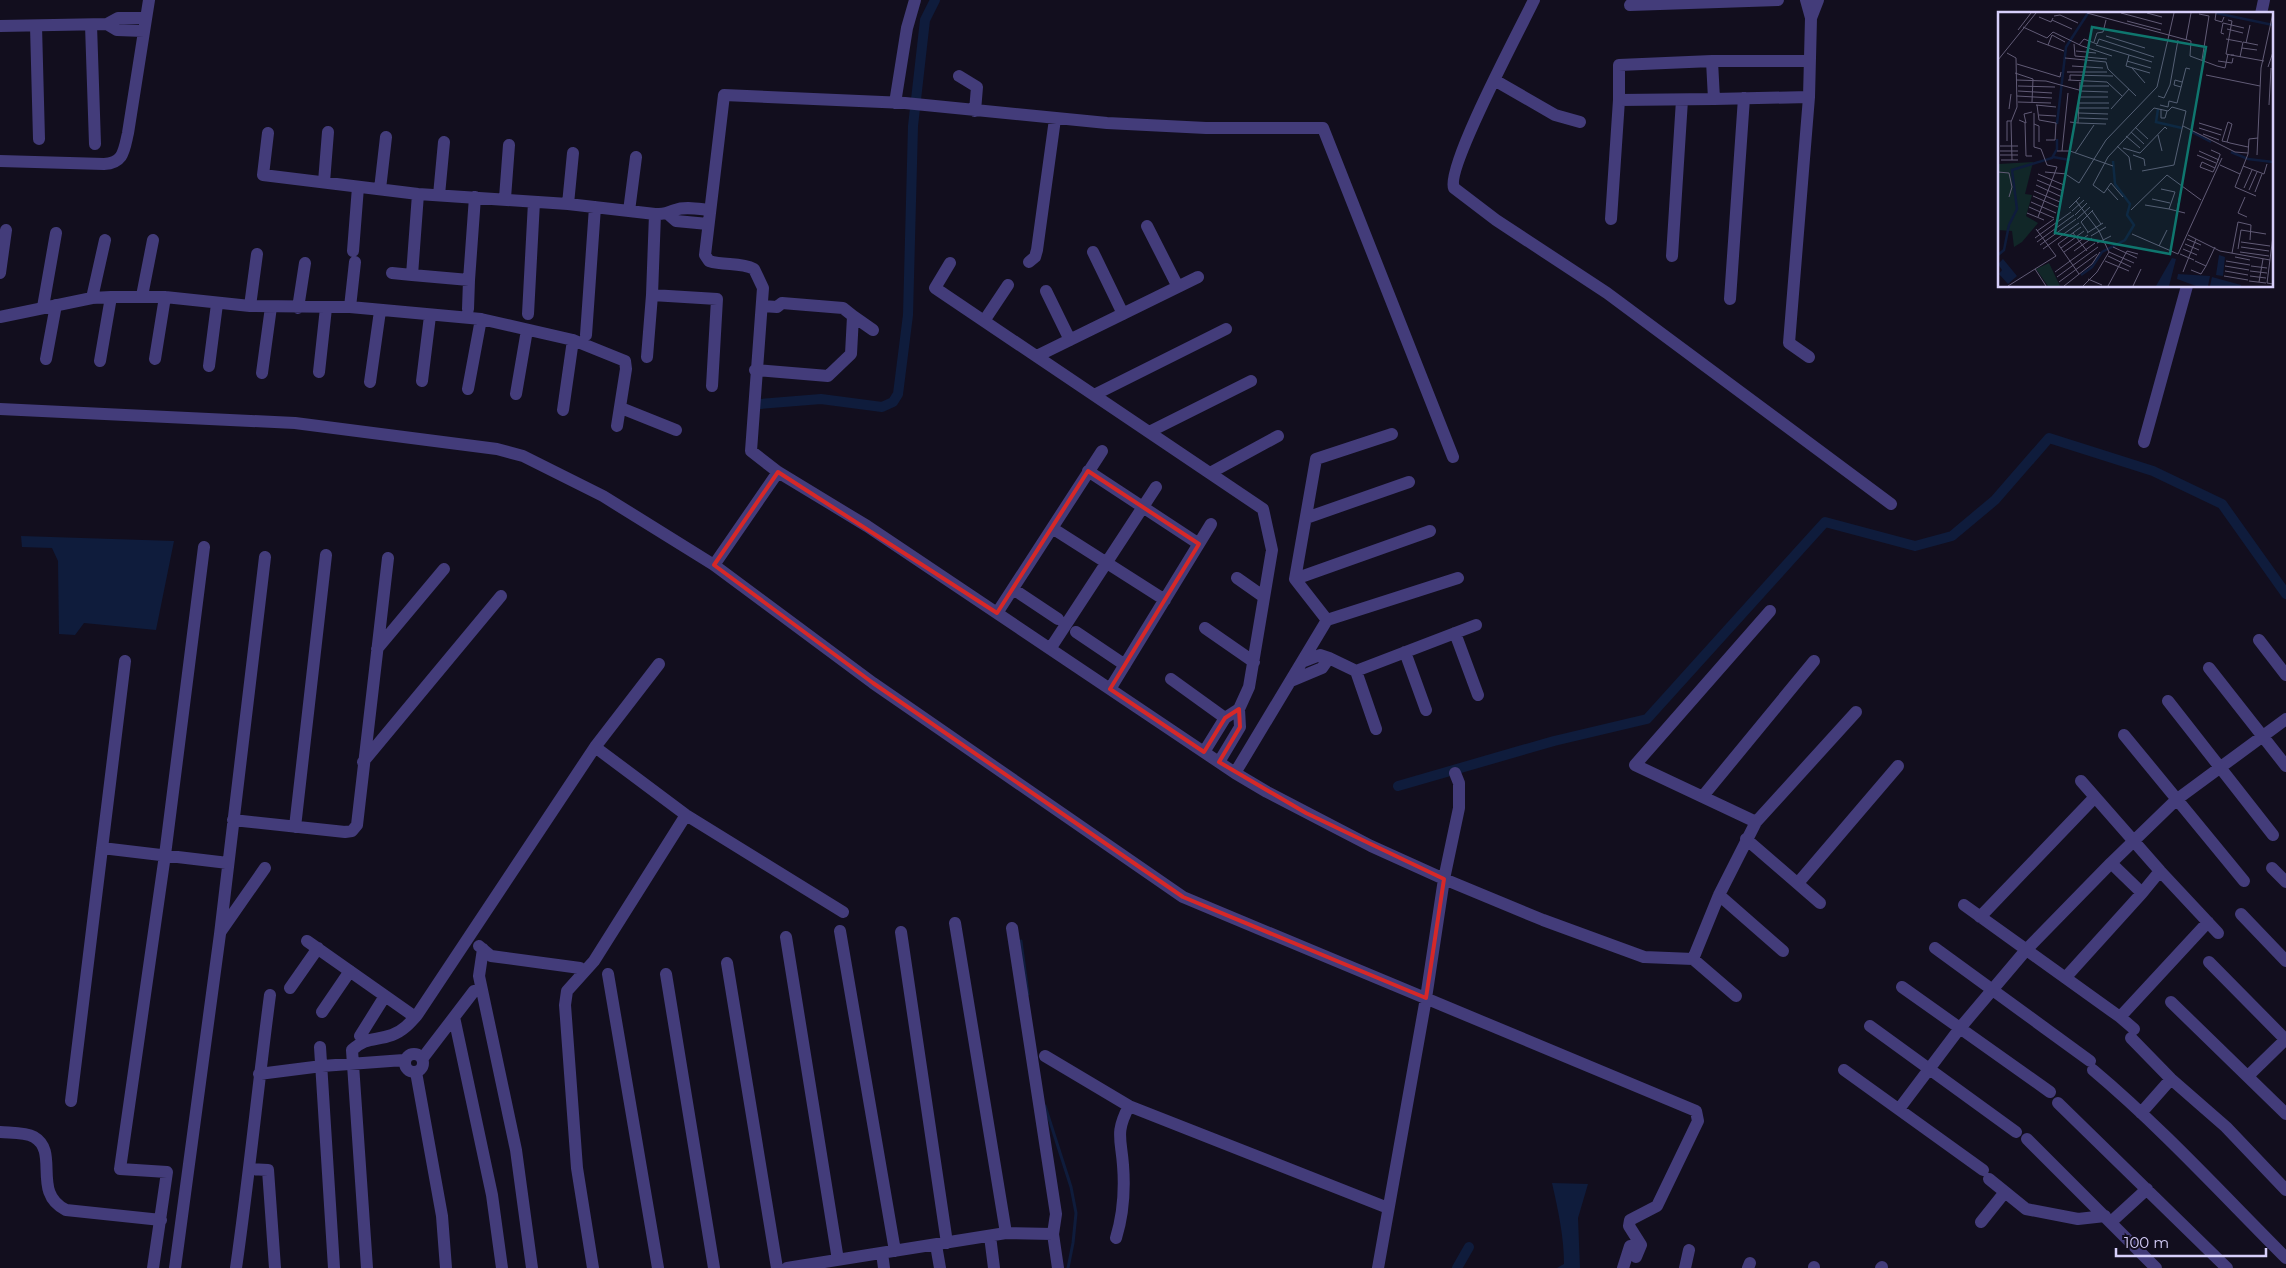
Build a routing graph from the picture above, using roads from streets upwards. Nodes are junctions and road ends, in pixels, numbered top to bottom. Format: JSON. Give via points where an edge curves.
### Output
{"nodes":[{"id":1,"x":149,"y":0,"type":"edge"},
{"id":2,"x":915,"y":0,"type":"edge"},
{"id":3,"x":1534,"y":0,"type":"edge"},
{"id":4,"x":1778,"y":0,"type":"edge"},
{"id":5,"x":1806,"y":0,"type":"edge"},
{"id":6,"x":1818,"y":0,"type":"edge"},
{"id":7,"x":1630,"y":5,"type":"dead end"},
{"id":8,"x":1811,"y":18,"type":"junction"},
{"id":9,"x":144,"y":24,"type":"junction"},
{"id":10,"x":91,"y":25,"type":"junction"},
{"id":11,"x":0,"y":26,"type":"edge"},
{"id":12,"x":36,"y":26,"type":"junction"},
{"id":13,"x":1712,"y":61,"type":"junction"},
{"id":14,"x":1810,"y":61,"type":"junction"},
{"id":15,"x":959,"y":76,"type":"dead end"},
{"id":16,"x":1496,"y":81,"type":"junction"},
{"id":17,"x":1809,"y":96,"type":"junction"},
{"id":18,"x":1744,"y":98,"type":"junction"},
{"id":19,"x":1714,"y":99,"type":"junction"},
{"id":20,"x":1619,"y":100,"type":"junction"},
{"id":21,"x":1682,"y":100,"type":"junction"},
{"id":22,"x":900,"y":103,"type":"junction"},
{"id":23,"x":975,"y":110,"type":"junction"},
{"id":24,"x":1055,"y":119,"type":"junction"},
{"id":25,"x":1580,"y":122,"type":"dead end"},
{"id":26,"x":328,"y":132,"type":"dead end"},
{"id":27,"x":268,"y":133,"type":"dead end"},
{"id":28,"x":386,"y":137,"type":"dead end"},
{"id":29,"x":39,"y":139,"type":"dead end"},
{"id":30,"x":444,"y":142,"type":"dead end"},
{"id":31,"x":95,"y":144,"type":"dead end"},
{"id":32,"x":509,"y":145,"type":"dead end"},
{"id":33,"x":573,"y":153,"type":"dead end"},
{"id":34,"x":636,"y":157,"type":"dead end"},
{"id":35,"x":0,"y":161,"type":"edge"},
{"id":36,"x":324,"y":182,"type":"junction"},
{"id":37,"x":358,"y":187,"type":"junction"},
{"id":38,"x":380,"y":189,"type":"junction"},
{"id":39,"x":418,"y":194,"type":"junction"},
{"id":40,"x":439,"y":195,"type":"junction"},
{"id":41,"x":475,"y":197,"type":"junction"},
{"id":42,"x":505,"y":198,"type":"junction"},
{"id":43,"x":534,"y":202,"type":"junction"},
{"id":44,"x":568,"y":204,"type":"junction"},
{"id":45,"x":595,"y":206,"type":"junction"},
{"id":46,"x":709,"y":210,"type":"junction"},
{"id":47,"x":629,"y":211,"type":"junction"},
{"id":48,"x":662,"y":214,"type":"junction"},
{"id":49,"x":1612,"y":218,"type":"dead end"},
{"id":50,"x":708,"y":224,"type":"junction"},
{"id":51,"x":1147,"y":226,"type":"dead end"},
{"id":52,"x":6,"y":230,"type":"dead end"},
{"id":53,"x":56,"y":233,"type":"dead end"},
{"id":54,"x":105,"y":240,"type":"dead end"},
{"id":55,"x":153,"y":240,"type":"dead end"},
{"id":56,"x":1093,"y":252,"type":"dead end"},
{"id":57,"x":257,"y":254,"type":"dead end"},
{"id":58,"x":1672,"y":256,"type":"dead end"},
{"id":59,"x":1029,"y":262,"type":"dead end"},
{"id":60,"x":305,"y":263,"type":"dead end"},
{"id":61,"x":950,"y":263,"type":"dead end"},
{"id":62,"x":0,"y":272,"type":"edge"},
{"id":63,"x":392,"y":273,"type":"dead end"},
{"id":64,"x":412,"y":275,"type":"junction"},
{"id":65,"x":1198,"y":277,"type":"dead end"},
{"id":66,"x":469,"y":280,"type":"junction"},
{"id":67,"x":1008,"y":285,"type":"dead end"},
{"id":68,"x":1178,"y":287,"type":"junction"},
{"id":69,"x":762,"y":288,"type":"junction"},
{"id":70,"x":2186,"y":288,"type":"edge"},
{"id":71,"x":1046,"y":291,"type":"dead end"},
{"id":72,"x":652,"y":295,"type":"junction"},
{"id":73,"x":142,"y":296,"type":"junction"},
{"id":74,"x":111,"y":297,"type":"junction"},
{"id":75,"x":165,"y":297,"type":"junction"},
{"id":76,"x":92,"y":298,"type":"junction"},
{"id":77,"x":1730,"y":299,"type":"dead end"},
{"id":78,"x":782,"y":303,"type":"junction"},
{"id":79,"x":217,"y":304,"type":"junction"},
{"id":80,"x":56,"y":305,"type":"junction"},
{"id":81,"x":250,"y":306,"type":"junction"},
{"id":82,"x":762,"y":306,"type":"junction"},
{"id":83,"x":271,"y":307,"type":"junction"},
{"id":84,"x":350,"y":307,"type":"junction"},
{"id":85,"x":43,"y":308,"type":"junction"},
{"id":86,"x":298,"y":308,"type":"junction"},
{"id":87,"x":326,"y":308,"type":"junction"},
{"id":88,"x":468,"y":309,"type":"dead end"},
{"id":89,"x":380,"y":311,"type":"junction"},
{"id":90,"x":528,"y":314,"type":"dead end"},
{"id":91,"x":1123,"y":314,"type":"junction"},
{"id":92,"x":2,"y":315,"type":"edge"},
{"id":93,"x":430,"y":316,"type":"junction"},
{"id":94,"x":854,"y":316,"type":"junction"},
{"id":95,"x":481,"y":319,"type":"junction"},
{"id":96,"x":984,"y":321,"type":"junction"},
{"id":97,"x":1226,"y":329,"type":"dead end"},
{"id":98,"x":527,"y":330,"type":"junction"},
{"id":99,"x":873,"y":330,"type":"dead end"},
{"id":100,"x":586,"y":335,"type":"dead end"},
{"id":101,"x":573,"y":340,"type":"junction"},
{"id":102,"x":1070,"y":340,"type":"junction"},
{"id":103,"x":1037,"y":356,"type":"junction"},
{"id":104,"x":647,"y":357,"type":"dead end"},
{"id":105,"x":1809,"y":357,"type":"dead end"},
{"id":106,"x":46,"y":359,"type":"dead end"},
{"id":107,"x":155,"y":359,"type":"dead end"},
{"id":108,"x":100,"y":361,"type":"dead end"},
{"id":109,"x":208,"y":366,"type":"dead end"},
{"id":110,"x":756,"y":370,"type":"junction"},
{"id":111,"x":319,"y":372,"type":"dead end"},
{"id":112,"x":262,"y":373,"type":"dead end"},
{"id":113,"x":422,"y":381,"type":"dead end"},
{"id":114,"x":1251,"y":381,"type":"dead end"},
{"id":115,"x":370,"y":382,"type":"dead end"},
{"id":116,"x":712,"y":386,"type":"dead end"},
{"id":117,"x":468,"y":389,"type":"dead end"},
{"id":118,"x":516,"y":394,"type":"dead end"},
{"id":119,"x":1094,"y":395,"type":"junction"},
{"id":120,"x":620,"y":408,"type":"junction"},
{"id":121,"x":0,"y":409,"type":"edge"},
{"id":122,"x":563,"y":410,"type":"dead end"},
{"id":123,"x":617,"y":426,"type":"dead end"},
{"id":124,"x":676,"y":430,"type":"dead end"},
{"id":125,"x":1149,"y":432,"type":"junction"},
{"id":126,"x":1392,"y":434,"type":"dead end"},
{"id":127,"x":1278,"y":436,"type":"dead end"},
{"id":128,"x":2144,"y":442,"type":"dead end"},
{"id":129,"x":1102,"y":451,"type":"dead end"},
{"id":130,"x":1453,"y":457,"type":"dead end"},
{"id":131,"x":1088,"y":471,"type":"junction"},
{"id":132,"x":778,"y":472,"type":"junction"},
{"id":133,"x":1210,"y":473,"type":"junction"},
{"id":134,"x":1409,"y":482,"type":"dead end"},
{"id":135,"x":1156,"y":486,"type":"dead end"},
{"id":136,"x":1890,"y":504,"type":"dead end"},
{"id":137,"x":1143,"y":507,"type":"junction"},
{"id":138,"x":1306,"y":518,"type":"junction"},
{"id":139,"x":1212,"y":524,"type":"dead end"},
{"id":140,"x":1052,"y":528,"type":"junction"},
{"id":141,"x":1430,"y":532,"type":"dead end"},
{"id":142,"x":1199,"y":544,"type":"junction"},
{"id":143,"x":204,"y":547,"type":"dead end"},
{"id":144,"x":326,"y":555,"type":"dead end"},
{"id":145,"x":265,"y":557,"type":"dead end"},
{"id":146,"x":388,"y":558,"type":"dead end"},
{"id":147,"x":1106,"y":562,"type":"junction"},
{"id":148,"x":714,"y":565,"type":"junction"},
{"id":149,"x":444,"y":569,"type":"dead end"},
{"id":150,"x":1237,"y":578,"type":"dead end"},
{"id":151,"x":1458,"y":578,"type":"dead end"},
{"id":152,"x":1295,"y":580,"type":"junction"},
{"id":153,"x":1013,"y":589,"type":"junction"},
{"id":154,"x":501,"y":596,"type":"dead end"},
{"id":155,"x":1264,"y":597,"type":"junction"},
{"id":156,"x":1165,"y":600,"type":"junction"},
{"id":157,"x":1770,"y":611,"type":"dead end"},
{"id":158,"x":998,"y":613,"type":"junction"},
{"id":159,"x":1058,"y":619,"type":"dead end"},
{"id":160,"x":1327,"y":620,"type":"junction"},
{"id":161,"x":1476,"y":625,"type":"dead end"},
{"id":162,"x":1205,"y":628,"type":"dead end"},
{"id":163,"x":1076,"y":632,"type":"dead end"},
{"id":164,"x":1455,"y":633,"type":"junction"},
{"id":165,"x":2259,"y":640,"type":"dead end"},
{"id":166,"x":1050,"y":648,"type":"junction"},
{"id":167,"x":377,"y":649,"type":"junction"},
{"id":168,"x":1405,"y":652,"type":"junction"},
{"id":169,"x":1329,"y":658,"type":"junction"},
{"id":170,"x":125,"y":661,"type":"dead end"},
{"id":171,"x":1814,"y":661,"type":"dead end"},
{"id":172,"x":1254,"y":662,"type":"junction"},
{"id":173,"x":1302,"y":662,"type":"junction"},
{"id":174,"x":659,"y":664,"type":"dead end"},
{"id":175,"x":1125,"y":665,"type":"junction"},
{"id":176,"x":2209,"y":668,"type":"dead end"},
{"id":177,"x":1356,"y":671,"type":"junction"},
{"id":178,"x":2286,"y":675,"type":"edge"},
{"id":179,"x":1171,"y":679,"type":"dead end"},
{"id":180,"x":1291,"y":681,"type":"junction"},
{"id":181,"x":1110,"y":689,"type":"junction"},
{"id":182,"x":1478,"y":695,"type":"dead end"},
{"id":183,"x":2168,"y":701,"type":"dead end"},
{"id":184,"x":1239,"y":709,"type":"junction"},
{"id":185,"x":1426,"y":710,"type":"dead end"},
{"id":186,"x":1856,"y":712,"type":"dead end"},
{"id":187,"x":1225,"y":718,"type":"junction"},
{"id":188,"x":2286,"y":719,"type":"edge"},
{"id":189,"x":1376,"y":729,"type":"dead end"},
{"id":190,"x":2124,"y":735,"type":"dead end"},
{"id":191,"x":2261,"y":737,"type":"junction"},
{"id":192,"x":595,"y":747,"type":"junction"},
{"id":193,"x":1204,"y":752,"type":"junction"},
{"id":194,"x":363,"y":762,"type":"junction"},
{"id":195,"x":1219,"y":762,"type":"junction"},
{"id":196,"x":1898,"y":766,"type":"dead end"},
{"id":197,"x":2286,"y":766,"type":"edge"},
{"id":198,"x":2218,"y":767,"type":"junction"},
{"id":199,"x":1235,"y":773,"type":"junction"},
{"id":200,"x":1455,"y":773,"type":"dead end"},
{"id":201,"x":2081,"y":781,"type":"dead end"},
{"id":202,"x":1703,"y":796,"type":"junction"},
{"id":203,"x":2095,"y":797,"type":"junction"},
{"id":204,"x":2176,"y":800,"type":"junction"},
{"id":205,"x":686,"y":816,"type":"junction"},
{"id":206,"x":233,"y":820,"type":"junction"},
{"id":207,"x":1756,"y":822,"type":"junction"},
{"id":208,"x":294,"y":827,"type":"junction"},
{"id":209,"x":2273,"y":835,"type":"dead end"},
{"id":210,"x":1746,"y":839,"type":"junction"},
{"id":211,"x":2134,"y":841,"type":"junction"},
{"id":212,"x":102,"y":848,"type":"junction"},
{"id":213,"x":165,"y":855,"type":"junction"},
{"id":214,"x":228,"y":863,"type":"junction"},
{"id":215,"x":2111,"y":863,"type":"junction"},
{"id":216,"x":265,"y":868,"type":"dead end"},
{"id":217,"x":2272,"y":868,"type":"dead end"},
{"id":218,"x":2160,"y":871,"type":"junction"},
{"id":219,"x":1444,"y":879,"type":"junction"},
{"id":220,"x":2244,"y":881,"type":"dead end"},
{"id":221,"x":2286,"y":882,"type":"edge"},
{"id":222,"x":1798,"y":883,"type":"junction"},
{"id":223,"x":2142,"y":893,"type":"junction"},
{"id":224,"x":1719,"y":895,"type":"junction"},
{"id":225,"x":1820,"y":903,"type":"dead end"},
{"id":226,"x":1964,"y":906,"type":"dead end"},
{"id":227,"x":843,"y":912,"type":"dead end"},
{"id":228,"x":2241,"y":914,"type":"dead end"},
{"id":229,"x":1980,"y":917,"type":"junction"},
{"id":230,"x":2208,"y":922,"type":"junction"},
{"id":231,"x":955,"y":923,"type":"dead end"},
{"id":232,"x":1012,"y":928,"type":"dead end"},
{"id":233,"x":840,"y":931,"type":"dead end"},
{"id":234,"x":901,"y":932,"type":"dead end"},
{"id":235,"x":2218,"y":933,"type":"dead end"},
{"id":236,"x":220,"y":934,"type":"junction"},
{"id":237,"x":786,"y":937,"type":"dead end"},
{"id":238,"x":470,"y":938,"type":"junction"},
{"id":239,"x":1935,"y":948,"type":"dead end"},
{"id":240,"x":483,"y":950,"type":"junction"},
{"id":241,"x":2026,"y":950,"type":"junction"},
{"id":242,"x":1783,"y":951,"type":"dead end"},
{"id":243,"x":1693,"y":959,"type":"junction"},
{"id":244,"x":2286,"y":961,"type":"edge"},
{"id":245,"x":2208,"y":962,"type":"dead end"},
{"id":246,"x":727,"y":963,"type":"dead end"},
{"id":247,"x":580,"y":968,"type":"dead end"},
{"id":248,"x":350,"y":971,"type":"junction"},
{"id":249,"x":608,"y":974,"type":"dead end"},
{"id":250,"x":666,"y":974,"type":"dead end"},
{"id":251,"x":2066,"y":977,"type":"junction"},
{"id":252,"x":1902,"y":987,"type":"dead end"},
{"id":253,"x":290,"y":988,"type":"dead end"},
{"id":254,"x":1993,"y":989,"type":"junction"},
{"id":255,"x":474,"y":991,"type":"dead end"},
{"id":256,"x":270,"y":995,"type":"dead end"},
{"id":257,"x":385,"y":996,"type":"junction"},
{"id":258,"x":1736,"y":996,"type":"dead end"},
{"id":259,"x":1426,"y":998,"type":"junction"},
{"id":260,"x":2170,"y":1002,"type":"dead end"},
{"id":261,"x":322,"y":1012,"type":"dead end"},
{"id":262,"x":415,"y":1017,"type":"junction"},
{"id":263,"x":454,"y":1017,"type":"junction"},
{"id":264,"x":2120,"y":1017,"type":"junction"},
{"id":265,"x":1870,"y":1026,"type":"dead end"},
{"id":266,"x":1960,"y":1028,"type":"junction"},
{"id":267,"x":360,"y":1036,"type":"dead end"},
{"id":268,"x":2286,"y":1039,"type":"edge"},
{"id":269,"x":320,"y":1047,"type":"dead end"},
{"id":270,"x":1045,"y":1056,"type":"dead end"},
{"id":271,"x":422,"y":1059,"type":"junction"},
{"id":272,"x":404,"y":1060,"type":"junction"},
{"id":273,"x":352,"y":1065,"type":"junction"},
{"id":274,"x":322,"y":1066,"type":"junction"},
{"id":275,"x":1844,"y":1070,"type":"dead end"},
{"id":276,"x":1929,"y":1070,"type":"junction"},
{"id":277,"x":416,"y":1072,"type":"junction"},
{"id":278,"x":259,"y":1074,"type":"junction"},
{"id":279,"x":2248,"y":1076,"type":"junction"},
{"id":280,"x":2171,"y":1078,"type":"junction"},
{"id":281,"x":2050,"y":1092,"type":"dead end"},
{"id":282,"x":71,"y":1100,"type":"dead end"},
{"id":283,"x":2058,"y":1103,"type":"dead end"},
{"id":284,"x":1129,"y":1106,"type":"junction"},
{"id":285,"x":1899,"y":1109,"type":"junction"},
{"id":286,"x":2140,"y":1113,"type":"junction"},
{"id":287,"x":2286,"y":1114,"type":"edge"},
{"id":288,"x":0,"y":1132,"type":"edge"},
{"id":289,"x":2016,"y":1132,"type":"dead end"},
{"id":290,"x":2028,"y":1139,"type":"dead end"},
{"id":291,"x":250,"y":1170,"type":"junction"},
{"id":292,"x":2147,"y":1189,"type":"junction"},
{"id":293,"x":2286,"y":1190,"type":"edge"},
{"id":294,"x":2005,"y":1192,"type":"junction"},
{"id":295,"x":1388,"y":1208,"type":"junction"},
{"id":296,"x":2108,"y":1219,"type":"junction"},
{"id":297,"x":161,"y":1220,"type":"junction"},
{"id":298,"x":1981,"y":1222,"type":"dead end"},
{"id":299,"x":1006,"y":1233,"type":"junction"},
{"id":300,"x":1053,"y":1234,"type":"junction"},
{"id":301,"x":990,"y":1236,"type":"junction"},
{"id":302,"x":1116,"y":1238,"type":"dead end"},
{"id":303,"x":942,"y":1244,"type":"junction"},
{"id":304,"x":1689,"y":1250,"type":"dead end"},
{"id":305,"x":895,"y":1252,"type":"junction"},
{"id":306,"x":882,"y":1254,"type":"junction"},
{"id":307,"x":2286,"y":1258,"type":"edge"},
{"id":308,"x":831,"y":1263,"type":"edge"},
{"id":309,"x":153,"y":1268,"type":"edge"},
{"id":310,"x":175,"y":1268,"type":"edge"},
{"id":311,"x":236,"y":1268,"type":"edge"},
{"id":312,"x":275,"y":1268,"type":"edge"},
{"id":313,"x":334,"y":1268,"type":"edge"},
{"id":314,"x":367,"y":1268,"type":"edge"},
{"id":315,"x":446,"y":1268,"type":"edge"},
{"id":316,"x":502,"y":1268,"type":"edge"},
{"id":317,"x":532,"y":1268,"type":"edge"},
{"id":318,"x":593,"y":1268,"type":"edge"},
{"id":319,"x":658,"y":1268,"type":"edge"},
{"id":320,"x":714,"y":1268,"type":"edge"},
{"id":321,"x":777,"y":1268,"type":"edge"},
{"id":322,"x":787,"y":1268,"type":"edge"},
{"id":323,"x":884,"y":1268,"type":"edge"},
{"id":324,"x":940,"y":1268,"type":"edge"},
{"id":325,"x":994,"y":1268,"type":"edge"},
{"id":326,"x":1058,"y":1268,"type":"edge"},
{"id":327,"x":1378,"y":1268,"type":"edge"},
{"id":328,"x":1623,"y":1268,"type":"edge"},
{"id":329,"x":1685,"y":1268,"type":"edge"},
{"id":330,"x":2156,"y":1268,"type":"edge"},
{"id":331,"x":2226,"y":1268,"type":"edge"}],
"edges":[{"from":1,"to":9,"type":"street"},
{"from":2,"to":22,"type":"street","via":[[907,28]]},
{"from":3,"to":16,"type":"street"},
{"from":4,"to":7,"type":"street"},
{"from":5,"to":8,"type":"street"},
{"from":6,"to":8,"type":"street"},
{"from":8,"to":14,"type":"street"},
{"from":9,"to":10,"type":"street","via":[[118,18],[107,24]]},
{"from":9,"to":35,"type":"street","via":[[128,133],[119,160],[104,164]]},
{"from":10,"to":12,"type":"street"},
{"from":10,"to":31,"type":"street"},
{"from":11,"to":12,"type":"street"},
{"from":12,"to":29,"type":"street"},
{"from":13,"to":14,"type":"street"},
{"from":13,"to":19,"type":"street"},
{"from":13,"to":20,"type":"street","via":[[1619,65]]},
{"from":14,"to":17,"type":"street"},
{"from":15,"to":23,"type":"street","via":[[978,87]]},
{"from":16,"to":25,"type":"street","via":[[1555,115]]},
{"from":16,"to":136,"type":"street","via":[[1465,141],[1452,178],[1454,188],[1496,220],[1607,293]]},
{"from":17,"to":18,"type":"street"},
{"from":17,"to":105,"type":"street","via":[[1789,343]]},
{"from":18,"to":19,"type":"street"},
{"from":18,"to":77,"type":"street"},
{"from":19,"to":21,"type":"street"},
{"from":20,"to":21,"type":"street"},
{"from":20,"to":49,"type":"street"},
{"from":21,"to":58,"type":"street"},
{"from":22,"to":23,"type":"street"},
{"from":22,"to":46,"type":"street","via":[[724,95]]},
{"from":23,"to":24,"type":"street"},
{"from":24,"to":59,"type":"street","via":[[1038,250]]},
{"from":24,"to":130,"type":"street","via":[[1206,128],[1323,128]]},
{"from":26,"to":36,"type":"street"},
{"from":27,"to":36,"type":"street","via":[[263,175]]},
{"from":28,"to":38,"type":"street"},
{"from":30,"to":40,"type":"street"},
{"from":32,"to":42,"type":"street"},
{"from":33,"to":44,"type":"street"},
{"from":34,"to":47,"type":"street"},
{"from":36,"to":37,"type":"street"},
{"from":37,"to":38,"type":"street"},
{"from":37,"to":84,"type":"street"},
{"from":38,"to":39,"type":"street"},
{"from":39,"to":40,"type":"street"},
{"from":39,"to":64,"type":"street"},
{"from":40,"to":41,"type":"street"},
{"from":41,"to":42,"type":"street"},
{"from":41,"to":66,"type":"street"},
{"from":42,"to":43,"type":"street"},
{"from":43,"to":44,"type":"street"},
{"from":43,"to":90,"type":"street"},
{"from":44,"to":45,"type":"street"},
{"from":45,"to":47,"type":"street"},
{"from":45,"to":100,"type":"street"},
{"from":46,"to":48,"type":"street","via":[[685,208]]},
{"from":46,"to":50,"type":"street"},
{"from":47,"to":48,"type":"street"},
{"from":48,"to":50,"type":"street","via":[[676,221]]},
{"from":48,"to":72,"type":"street"},
{"from":50,"to":69,"type":"street","via":[[705,255],[709,261],[744,264],[754,269]]},
{"from":51,"to":68,"type":"street"},
{"from":52,"to":62,"type":"street"},
{"from":53,"to":85,"type":"street"},
{"from":54,"to":76,"type":"street"},
{"from":55,"to":73,"type":"street"},
{"from":56,"to":91,"type":"street"},
{"from":57,"to":81,"type":"street"},
{"from":60,"to":86,"type":"street"},
{"from":61,"to":96,"type":"street","via":[[935,288]]},
{"from":63,"to":64,"type":"street"},
{"from":64,"to":66,"type":"street"},
{"from":65,"to":68,"type":"street"},
{"from":66,"to":88,"type":"street"},
{"from":67,"to":96,"type":"street"},
{"from":68,"to":91,"type":"street"},
{"from":69,"to":78,"type":"street"},
{"from":69,"to":82,"type":"street"},
{"from":70,"to":128,"type":"street"},
{"from":71,"to":102,"type":"street"},
{"from":72,"to":104,"type":"street"},
{"from":72,"to":116,"type":"street","via":[[718,299]]},
{"from":73,"to":74,"type":"street"},
{"from":73,"to":75,"type":"street"},
{"from":74,"to":76,"type":"street"},
{"from":74,"to":108,"type":"street"},
{"from":75,"to":79,"type":"street"},
{"from":75,"to":107,"type":"street"},
{"from":76,"to":80,"type":"street"},
{"from":78,"to":82,"type":"street","via":[[777,307]]},
{"from":78,"to":94,"type":"street","via":[[843,308]]},
{"from":79,"to":81,"type":"street"},
{"from":79,"to":109,"type":"street"},
{"from":80,"to":85,"type":"street"},
{"from":80,"to":106,"type":"street"},
{"from":81,"to":83,"type":"street"},
{"from":82,"to":110,"type":"street"},
{"from":83,"to":86,"type":"street"},
{"from":83,"to":112,"type":"street"},
{"from":84,"to":87,"type":"street"},
{"from":84,"to":89,"type":"street"},
{"from":85,"to":92,"type":"street"},
{"from":86,"to":87,"type":"street"},
{"from":87,"to":111,"type":"street"},
{"from":89,"to":93,"type":"street"},
{"from":89,"to":115,"type":"street"},
{"from":91,"to":102,"type":"street"},
{"from":93,"to":95,"type":"street"},
{"from":93,"to":113,"type":"street"},
{"from":94,"to":99,"type":"street"},
{"from":94,"to":110,"type":"street","via":[[851,354],[828,376]]},
{"from":95,"to":98,"type":"street"},
{"from":95,"to":117,"type":"street"},
{"from":96,"to":103,"type":"street"},
{"from":97,"to":119,"type":"street"},
{"from":98,"to":101,"type":"street"},
{"from":98,"to":118,"type":"street"},
{"from":101,"to":120,"type":"street","via":[[625,361]]},
{"from":101,"to":122,"type":"street"},
{"from":102,"to":103,"type":"street"},
{"from":103,"to":119,"type":"street"},
{"from":110,"to":132,"type":"street","via":[[751,451]]},
{"from":114,"to":125,"type":"street"},
{"from":119,"to":125,"type":"street"},
{"from":120,"to":123,"type":"street"},
{"from":120,"to":124,"type":"street"},
{"from":121,"to":148,"type":"street","via":[[295,423],[497,449],[523,456],[604,496]]},
{"from":125,"to":133,"type":"street"},
{"from":126,"to":138,"type":"street","via":[[1316,459]]},
{"from":127,"to":133,"type":"street"},
{"from":129,"to":131,"type":"street"},
{"from":131,"to":137,"type":"street"},
{"from":131,"to":140,"type":"street"},
{"from":132,"to":148,"type":"street"},
{"from":132,"to":158,"type":"street","via":[[867,526]]},
{"from":133,"to":155,"type":"street","via":[[1263,509],[1272,550]]},
{"from":134,"to":138,"type":"street"},
{"from":135,"to":137,"type":"street"},
{"from":137,"to":142,"type":"street"},
{"from":137,"to":147,"type":"street"},
{"from":138,"to":152,"type":"street"},
{"from":139,"to":142,"type":"street"},
{"from":140,"to":147,"type":"street"},
{"from":140,"to":153,"type":"street"},
{"from":141,"to":152,"type":"street"},
{"from":142,"to":156,"type":"street"},
{"from":143,"to":213,"type":"street"},
{"from":144,"to":208,"type":"street"},
{"from":145,"to":206,"type":"street"},
{"from":146,"to":167,"type":"street"},
{"from":147,"to":156,"type":"street"},
{"from":147,"to":166,"type":"street"},
{"from":148,"to":259,"type":"street","via":[[873,683],[1176,893]]},
{"from":149,"to":167,"type":"street"},
{"from":150,"to":155,"type":"street"},
{"from":151,"to":160,"type":"street"},
{"from":152,"to":160,"type":"street"},
{"from":153,"to":158,"type":"street"},
{"from":153,"to":159,"type":"street"},
{"from":154,"to":194,"type":"street"},
{"from":155,"to":172,"type":"street"},
{"from":156,"to":175,"type":"street"},
{"from":157,"to":202,"type":"street","via":[[1635,765]]},
{"from":158,"to":166,"type":"street"},
{"from":160,"to":173,"type":"street"},
{"from":161,"to":164,"type":"street"},
{"from":162,"to":172,"type":"street"},
{"from":163,"to":175,"type":"street"},
{"from":164,"to":168,"type":"street"},
{"from":164,"to":182,"type":"street"},
{"from":165,"to":178,"type":"street"},
{"from":166,"to":181,"type":"street"},
{"from":167,"to":194,"type":"street"},
{"from":168,"to":177,"type":"street"},
{"from":168,"to":185,"type":"street"},
{"from":169,"to":173,"type":"street","via":[[1320,655]]},
{"from":169,"to":177,"type":"street"},
{"from":169,"to":180,"type":"street","via":[[1322,668]]},
{"from":170,"to":212,"type":"street"},
{"from":171,"to":202,"type":"street"},
{"from":172,"to":184,"type":"street","via":[[1249,687]]},
{"from":173,"to":180,"type":"street"},
{"from":174,"to":192,"type":"street"},
{"from":175,"to":181,"type":"street"},
{"from":176,"to":191,"type":"street"},
{"from":177,"to":189,"type":"street"},
{"from":179,"to":187,"type":"street"},
{"from":180,"to":199,"type":"street"},
{"from":181,"to":193,"type":"street"},
{"from":183,"to":198,"type":"street"},
{"from":184,"to":187,"type":"street"},
{"from":184,"to":195,"type":"street","via":[[1240,727]]},
{"from":186,"to":207,"type":"street"},
{"from":187,"to":193,"type":"street"},
{"from":188,"to":191,"type":"street"},
{"from":190,"to":204,"type":"street"},
{"from":191,"to":197,"type":"street"},
{"from":191,"to":198,"type":"street"},
{"from":192,"to":205,"type":"street"},
{"from":192,"to":238,"type":"street"},
{"from":193,"to":195,"type":"street"},
{"from":194,"to":208,"type":"street","via":[[357,825],[352,831]]},
{"from":195,"to":199,"type":"street"},
{"from":196,"to":222,"type":"street"},
{"from":198,"to":204,"type":"street"},
{"from":198,"to":209,"type":"street"},
{"from":199,"to":219,"type":"street","via":[[1371,846]]},
{"from":200,"to":219,"type":"street","via":[[1459,783],[1459,808]]},
{"from":201,"to":203,"type":"street"},
{"from":202,"to":207,"type":"street"},
{"from":203,"to":211,"type":"street"},
{"from":203,"to":229,"type":"street"},
{"from":204,"to":211,"type":"street"},
{"from":204,"to":220,"type":"street"},
{"from":205,"to":227,"type":"street"},
{"from":205,"to":318,"type":"street","via":[[594,961],[567,992],[565,1006],[577,1168]]},
{"from":206,"to":208,"type":"street"},
{"from":206,"to":214,"type":"street"},
{"from":207,"to":210,"type":"street"},
{"from":210,"to":222,"type":"street"},
{"from":210,"to":224,"type":"street"},
{"from":211,"to":215,"type":"street"},
{"from":211,"to":218,"type":"street"},
{"from":212,"to":213,"type":"street"},
{"from":212,"to":282,"type":"street"},
{"from":213,"to":214,"type":"street"},
{"from":213,"to":297,"type":"street","via":[[120,1168],[167,1172]]},
{"from":214,"to":236,"type":"street"},
{"from":215,"to":223,"type":"street"},
{"from":215,"to":241,"type":"street"},
{"from":216,"to":236,"type":"street"},
{"from":217,"to":221,"type":"street"},
{"from":218,"to":223,"type":"street"},
{"from":218,"to":230,"type":"street"},
{"from":219,"to":243,"type":"street","via":[[1644,957]]},
{"from":219,"to":259,"type":"street"},
{"from":222,"to":225,"type":"street"},
{"from":223,"to":251,"type":"street"},
{"from":224,"to":242,"type":"street"},
{"from":224,"to":243,"type":"street"},
{"from":226,"to":229,"type":"street"},
{"from":228,"to":244,"type":"street"},
{"from":229,"to":241,"type":"street"},
{"from":230,"to":235,"type":"street"},
{"from":230,"to":264,"type":"street"},
{"from":231,"to":299,"type":"street"},
{"from":232,"to":300,"type":"street","via":[[1056,1214]]},
{"from":233,"to":305,"type":"street"},
{"from":234,"to":303,"type":"street"},
{"from":236,"to":310,"type":"street"},
{"from":237,"to":308,"type":"street"},
{"from":238,"to":240,"type":"street"},
{"from":238,"to":262,"type":"street"},
{"from":239,"to":254,"type":"street"},
{"from":240,"to":247,"type":"street","via":[[491,956]]},
{"from":240,"to":317,"type":"street","via":[[479,976],[516,1150]]},
{"from":241,"to":251,"type":"street"},
{"from":241,"to":254,"type":"street"},
{"from":243,"to":258,"type":"street"},
{"from":245,"to":268,"type":"street"},
{"from":246,"to":321,"type":"street"},
{"from":248,"to":253,"type":"street","via":[[312,945]]},
{"from":248,"to":257,"type":"street"},
{"from":248,"to":261,"type":"street"},
{"from":249,"to":319,"type":"street"},
{"from":250,"to":320,"type":"street"},
{"from":251,"to":264,"type":"street"},
{"from":252,"to":266,"type":"street"},
{"from":254,"to":266,"type":"street"},
{"from":254,"to":286,"type":"street","via":[[2092,1065]]},
{"from":255,"to":263,"type":"street"},
{"from":256,"to":278,"type":"street"},
{"from":257,"to":262,"type":"street"},
{"from":257,"to":267,"type":"street"},
{"from":259,"to":295,"type":"street"},
{"from":259,"to":328,"type":"street","via":[[1696,1111],[1698,1122],[1657,1206],[1630,1220],[1629,1226],[1641,1245],[1633,1251]]},
{"from":260,"to":279,"type":"street"},
{"from":262,"to":273,"type":"street","via":[[393,1035],[362,1041],[352,1050]]},
{"from":263,"to":271,"type":"street"},
{"from":263,"to":316,"type":"street","via":[[492,1195]]},
{"from":264,"to":280,"type":"street"},
{"from":265,"to":276,"type":"street"},
{"from":266,"to":276,"type":"street"},
{"from":266,"to":281,"type":"street"},
{"from":268,"to":279,"type":"street"},
{"from":269,"to":274,"type":"street"},
{"from":270,"to":284,"type":"street"},
{"from":271,"to":272,"type":"street","via":[[414,1053]]},
{"from":271,"to":277,"type":"street","via":[[422,1068]]},
{"from":272,"to":273,"type":"street"},
{"from":272,"to":277,"type":"street","via":[[406,1069]]},
{"from":273,"to":274,"type":"street"},
{"from":273,"to":314,"type":"street"},
{"from":274,"to":278,"type":"street"},
{"from":274,"to":313,"type":"street"},
{"from":275,"to":285,"type":"street"},
{"from":276,"to":285,"type":"street"},
{"from":276,"to":289,"type":"street"},
{"from":277,"to":315,"type":"street","via":[[442,1216]]},
{"from":278,"to":291,"type":"street"},
{"from":279,"to":287,"type":"street"},
{"from":280,"to":286,"type":"street"},
{"from":280,"to":293,"type":"street","via":[[2226,1127]]},
{"from":283,"to":292,"type":"street"},
{"from":284,"to":295,"type":"street"},
{"from":284,"to":302,"type":"street","via":[[1119,1130],[1123,1201]]},
{"from":285,"to":294,"type":"street"},
{"from":286,"to":307,"type":"street"},
{"from":288,"to":297,"type":"street","via":[[25,1134],[40,1142],[45,1151],[48,1188],[56,1205],[66,1210]]},
{"from":290,"to":296,"type":"street"},
{"from":291,"to":311,"type":"street"},
{"from":291,"to":312,"type":"street","via":[[268,1170]]},
{"from":292,"to":296,"type":"street"},
{"from":292,"to":331,"type":"street"},
{"from":294,"to":296,"type":"street","via":[[2026,1209],[2078,1219]]},
{"from":294,"to":298,"type":"street"},
{"from":295,"to":327,"type":"street"},
{"from":296,"to":330,"type":"street"},
{"from":297,"to":309,"type":"street"},
{"from":299,"to":300,"type":"street"},
{"from":299,"to":301,"type":"street"},
{"from":300,"to":326,"type":"street"},
{"from":301,"to":303,"type":"street"},
{"from":301,"to":325,"type":"street"},
{"from":303,"to":305,"type":"street"},
{"from":303,"to":324,"type":"street"},
{"from":304,"to":329,"type":"street"},
{"from":305,"to":306,"type":"street"},
{"from":306,"to":308,"type":"street"},
{"from":306,"to":323,"type":"street"},
{"from":308,"to":322,"type":"street"}]}
